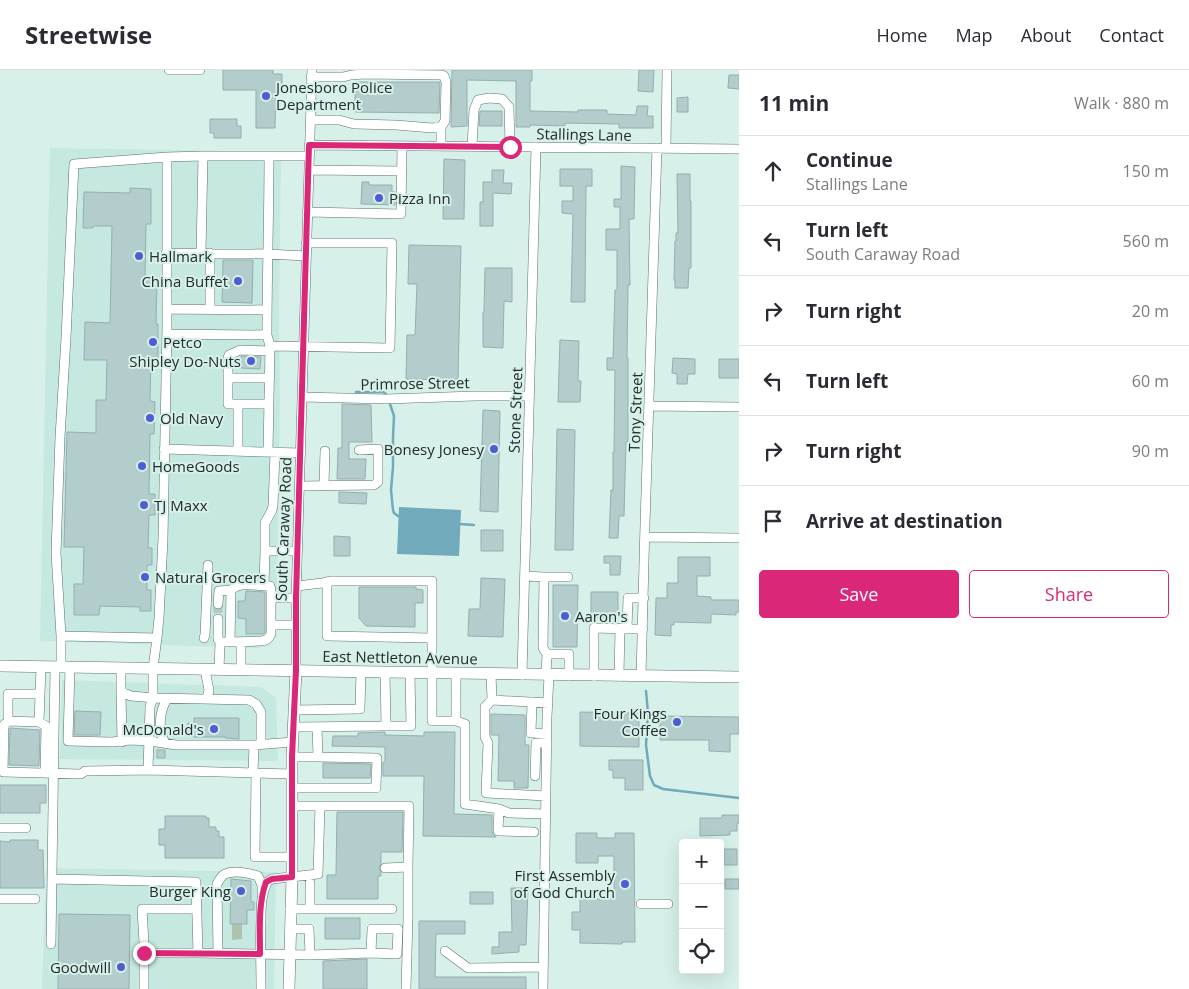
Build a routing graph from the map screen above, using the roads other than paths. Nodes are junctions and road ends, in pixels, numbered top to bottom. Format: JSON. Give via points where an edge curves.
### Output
{"nodes":[{"id":1,"x":169,"y":70,"type":"edge"},
{"id":2,"x":200,"y":70,"type":"edge"},
{"id":3,"x":667,"y":70,"type":"edge"},
{"id":4,"x":312,"y":74,"type":"edge"},
{"id":5,"x":310,"y":120,"type":"junction"},
{"id":6,"x":442,"y":127,"type":"junction"},
{"id":7,"x":309,"y":145,"type":"junction"},
{"id":8,"x":402,"y":146,"type":"junction"},
{"id":9,"x":442,"y":146,"type":"junction"},
{"id":10,"x":472,"y":146,"type":"junction"},
{"id":11,"x":510,"y":147,"type":"junction"},
{"id":12,"x":536,"y":147,"type":"junction"},
{"id":13,"x":661,"y":148,"type":"junction"},
{"id":14,"x":739,"y":149,"type":"edge"},
{"id":15,"x":203,"y":156,"type":"junction"},
{"id":16,"x":269,"y":156,"type":"junction"},
{"id":17,"x":309,"y":156,"type":"junction"},
{"id":18,"x":167,"y":157,"type":"junction"},
{"id":19,"x":309,"y":170,"type":"junction"},
{"id":20,"x":401,"y":171,"type":"junction"},
{"id":21,"x":308,"y":212,"type":"junction"},
{"id":22,"x":306,"y":242,"type":"junction"},
{"id":23,"x":166,"y":253,"type":"junction"},
{"id":24,"x":205,"y":253,"type":"junction"},
{"id":25,"x":267,"y":254,"type":"junction"},
{"id":26,"x":306,"y":256,"type":"junction"},
{"id":27,"x":166,"y":309,"type":"junction"},
{"id":28,"x":210,"y":309,"type":"junction"},
{"id":29,"x":267,"y":310,"type":"junction"},
{"id":30,"x":166,"y":334,"type":"junction"},
{"id":31,"x":267,"y":336,"type":"junction"},
{"id":32,"x":303,"y":347,"type":"junction"},
{"id":33,"x":270,"y":349,"type":"junction"},
{"id":34,"x":228,"y":378,"type":"junction"},
{"id":35,"x":270,"y":378,"type":"junction"},
{"id":36,"x":529,"y":396,"type":"junction"},
{"id":37,"x":302,"y":397,"type":"junction"},
{"id":38,"x":238,"y":404,"type":"junction"},
{"id":39,"x":269,"y":404,"type":"junction"},
{"id":40,"x":649,"y":406,"type":"junction"},
{"id":41,"x":739,"y":407,"type":"edge"},
{"id":42,"x":164,"y":449,"type":"junction"},
{"id":43,"x":359,"y":450,"type":"dead end"},
{"id":44,"x":238,"y":451,"type":"junction"},
{"id":45,"x":325,"y":451,"type":"dead end"},
{"id":46,"x":272,"y":452,"type":"junction"},
{"id":47,"x":301,"y":453,"type":"junction"},
{"id":48,"x":324,"y":485,"type":"junction"},
{"id":49,"x":300,"y":486,"type":"junction"},
{"id":50,"x":645,"y":537,"type":"junction"},
{"id":51,"x":739,"y":538,"type":"edge"},
{"id":52,"x":266,"y":551,"type":"junction"},
{"id":53,"x":298,"y":551,"type":"junction"},
{"id":54,"x":208,"y":565,"type":"dead end"},
{"id":55,"x":525,"y":576,"type":"junction"},
{"id":56,"x":544,"y":576,"type":"junction"},
{"id":57,"x":568,"y":577,"type":"dead end"},
{"id":58,"x":327,"y":582,"type":"junction"},
{"id":59,"x":264,"y":586,"type":"junction"},
{"id":60,"x":297,"y":586,"type":"junction"},
{"id":61,"x":231,"y":590,"type":"junction"},
{"id":62,"x":271,"y":598,"type":"junction"},
{"id":63,"x":296,"y":598,"type":"junction"},
{"id":64,"x":644,"y":598,"type":"junction"},
{"id":65,"x":218,"y":604,"type":"tunnel mouth"},
{"id":66,"x":218,"y":619,"type":"tunnel mouth"},
{"id":67,"x":271,"y":625,"type":"junction"},
{"id":68,"x":296,"y":625,"type":"junction"},
{"id":69,"x":624,"y":628,"type":"junction"},
{"id":70,"x":643,"y":629,"type":"junction"},
{"id":71,"x":61,"y":636,"type":"junction"},
{"id":72,"x":157,"y":638,"type":"junction"},
{"id":73,"x":204,"y":638,"type":"dead end"},
{"id":74,"x":432,"y":638,"type":"junction"},
{"id":75,"x":220,"y":642,"type":"junction"},
{"id":76,"x":230,"y":642,"type":"junction"},
{"id":77,"x":242,"y":642,"type":"junction"},
{"id":78,"x":547,"y":654,"type":"junction"},
{"id":79,"x":0,"y":666,"type":"edge"},
{"id":80,"x":41,"y":667,"type":"junction"},
{"id":81,"x":62,"y":667,"type":"junction"},
{"id":82,"x":121,"y":668,"type":"junction"},
{"id":83,"x":153,"y":668,"type":"junction"},
{"id":84,"x":205,"y":670,"type":"junction"},
{"id":85,"x":219,"y":670,"type":"junction"},
{"id":86,"x":241,"y":670,"type":"junction"},
{"id":87,"x":296,"y":670,"type":"junction"},
{"id":88,"x":361,"y":671,"type":"junction"},
{"id":89,"x":385,"y":672,"type":"junction"},
{"id":90,"x":410,"y":672,"type":"junction"},
{"id":91,"x":431,"y":673,"type":"junction"},
{"id":92,"x":456,"y":673,"type":"junction"},
{"id":93,"x":491,"y":674,"type":"junction"},
{"id":94,"x":522,"y":675,"type":"junction"},
{"id":95,"x":548,"y":675,"type":"junction"},
{"id":96,"x":569,"y":676,"type":"junction"},
{"id":97,"x":594,"y":676,"type":"junction"},
{"id":98,"x":619,"y":676,"type":"junction"},
{"id":99,"x":642,"y":676,"type":"junction"},
{"id":100,"x":739,"y":677,"type":"edge"},
{"id":101,"x":121,"y":692,"type":"junction"},
{"id":102,"x":40,"y":694,"type":"junction"},
{"id":103,"x":153,"y":698,"type":"junction"},
{"id":104,"x":166,"y":699,"type":"junction"},
{"id":105,"x":207,"y":699,"type":"junction"},
{"id":106,"x":492,"y":700,"type":"junction"},
{"id":107,"x":532,"y":702,"type":"junction"},
{"id":108,"x":548,"y":703,"type":"junction"},
{"id":109,"x":294,"y":710,"type":"junction"},
{"id":110,"x":8,"y":721,"type":"junction"},
{"id":111,"x":456,"y":721,"type":"junction"},
{"id":112,"x":39,"y":722,"type":"junction"},
{"id":113,"x":386,"y":726,"type":"junction"},
{"id":114,"x":294,"y":727,"type":"junction"},
{"id":115,"x":317,"y":727,"type":"junction"},
{"id":116,"x":535,"y":738,"type":"junction"},
{"id":117,"x":547,"y":738,"type":"junction"},
{"id":118,"x":150,"y":741,"type":"junction"},
{"id":119,"x":122,"y":742,"type":"junction"},
{"id":120,"x":293,"y":742,"type":"junction"},
{"id":121,"x":165,"y":743,"type":"junction"},
{"id":122,"x":258,"y":744,"type":"junction"},
{"id":123,"x":292,"y":757,"type":"junction"},
{"id":124,"x":318,"y":757,"type":"junction"},
{"id":125,"x":148,"y":770,"type":"junction"},
{"id":126,"x":49,"y":773,"type":"junction"},
{"id":127,"x":254,"y":773,"type":"junction"},
{"id":128,"x":292,"y":774,"type":"junction"},
{"id":129,"x":535,"y":776,"type":"dead end"},
{"id":130,"x":292,"y":788,"type":"junction"},
{"id":131,"x":376,"y":788,"type":"junction"},
{"id":132,"x":546,"y":796,"type":"junction"},
{"id":133,"x":292,"y":806,"type":"junction"},
{"id":134,"x":320,"y":806,"type":"junction"},
{"id":135,"x":375,"y":806,"type":"junction"},
{"id":136,"x":499,"y":809,"type":"junction"},
{"id":137,"x":546,"y":814,"type":"junction"},
{"id":138,"x":0,"y":828,"type":"edge"},
{"id":139,"x":26,"y":828,"type":"dead end"},
{"id":140,"x":534,"y":832,"type":"dead end"},
{"id":141,"x":292,"y":857,"type":"junction"},
{"id":142,"x":408,"y":867,"type":"junction"},
{"id":143,"x":385,"y":868,"type":"dead end"},
{"id":144,"x":292,"y":877,"type":"junction"},
{"id":145,"x":52,"y":879,"type":"junction"},
{"id":146,"x":310,"y":883,"type":"dead end"},
{"id":147,"x":0,"y":899,"type":"edge"},
{"id":148,"x":35,"y":899,"type":"dead end"},
{"id":149,"x":262,"y":901,"type":"junction"},
{"id":150,"x":642,"y":904,"type":"dead end"},
{"id":151,"x":668,"y":904,"type":"dead end"},
{"id":152,"x":197,"y":909,"type":"junction"},
{"id":153,"x":290,"y":909,"type":"junction"},
{"id":154,"x":310,"y":909,"type":"junction"},
{"id":155,"x":392,"y":909,"type":"dead end"},
{"id":156,"x":290,"y":930,"type":"junction"},
{"id":157,"x":397,"y":940,"type":"junction"},
{"id":158,"x":407,"y":940,"type":"junction"},
{"id":159,"x":52,"y":944,"type":"dead end"},
{"id":160,"x":445,"y":951,"type":"dead end"},
{"id":161,"x":144,"y":953,"type":"junction"},
{"id":162,"x":198,"y":953,"type":"junction"},
{"id":163,"x":218,"y":953,"type":"junction"},
{"id":164,"x":370,"y":953,"type":"junction"},
{"id":165,"x":260,"y":954,"type":"junction"},
{"id":166,"x":289,"y":954,"type":"junction"},
{"id":167,"x":310,"y":955,"type":"junction"},
{"id":168,"x":543,"y":967,"type":"junction"},
{"id":169,"x":144,"y":989,"type":"edge"},
{"id":170,"x":260,"y":989,"type":"edge"},
{"id":171,"x":289,"y":989,"type":"edge"},
{"id":172,"x":406,"y":989,"type":"edge"},
{"id":173,"x":543,"y":989,"type":"edge"}],
"edges":[{"from":1,"to":2,"type":"street"},
{"from":3,"to":13,"type":"street","name":"Tony Street"},
{"from":4,"to":5,"type":"street","name":"South Caraway Road"},
{"from":4,"to":6,"type":"street","via":[[343,77],[364,74],[444,76],[445,121]]},
{"from":5,"to":6,"type":"street"},
{"from":5,"to":7,"type":"street","name":"South Caraway Road"},
{"from":6,"to":9,"type":"street"},
{"from":7,"to":8,"type":"street","name":"Stallings Lane"},
{"from":7,"to":17,"type":"street","name":"South Caraway Road"},
{"from":8,"to":9,"type":"street","name":"Stallings Lane"},
{"from":8,"to":20,"type":"street"},
{"from":9,"to":10,"type":"street","name":"Stallings Lane"},
{"from":10,"to":11,"type":"street","name":"Stallings Lane"},
{"from":10,"to":11,"type":"street","via":[[474,110],[478,100],[489,98],[502,99],[509,107]]},
{"from":11,"to":12,"type":"street","name":"Stallings Lane"},
{"from":12,"to":13,"type":"street","name":"Stallings Lane"},
{"from":12,"to":36,"type":"street","name":"Stone Street"},
{"from":13,"to":14,"type":"street","name":"Stallings Lane"},
{"from":13,"to":40,"type":"street","name":"Tony Street"},
{"from":15,"to":16,"type":"street"},
{"from":15,"to":18,"type":"street"},
{"from":15,"to":24,"type":"street"},
{"from":16,"to":17,"type":"street"},
{"from":16,"to":25,"type":"street"},
{"from":17,"to":19,"type":"street","name":"South Caraway Road"},
{"from":18,"to":23,"type":"street"},
{"from":18,"to":71,"type":"street","via":[[74,164],[56,553]]},
{"from":19,"to":20,"type":"street"},
{"from":19,"to":21,"type":"street","name":"South Caraway Road"},
{"from":20,"to":21,"type":"street","via":[[401,214]]},
{"from":21,"to":22,"type":"street","name":"South Caraway Road"},
{"from":22,"to":26,"type":"street","name":"South Caraway Road"},
{"from":22,"to":32,"type":"street","via":[[392,243],[390,348]]},
{"from":23,"to":24,"type":"street"},
{"from":23,"to":27,"type":"street"},
{"from":24,"to":25,"type":"street"},
{"from":24,"to":28,"type":"street"},
{"from":25,"to":26,"type":"street"},
{"from":25,"to":29,"type":"street"},
{"from":26,"to":32,"type":"street","name":"South Caraway Road"},
{"from":27,"to":28,"type":"street"},
{"from":27,"to":30,"type":"street"},
{"from":28,"to":29,"type":"street"},
{"from":29,"to":31,"type":"street"},
{"from":30,"to":31,"type":"street"},
{"from":30,"to":42,"type":"street"},
{"from":31,"to":33,"type":"street"},
{"from":32,"to":33,"type":"street"},
{"from":32,"to":37,"type":"street","name":"South Caraway Road"},
{"from":33,"to":34,"type":"street","via":[[240,350],[229,354]]},
{"from":33,"to":35,"type":"street"},
{"from":34,"to":35,"type":"street"},
{"from":34,"to":38,"type":"street","via":[[228,404]]},
{"from":35,"to":39,"type":"street"},
{"from":36,"to":37,"type":"street","name":"Primrose Street"},
{"from":36,"to":55,"type":"street","name":"Stone Street"},
{"from":37,"to":47,"type":"street","name":"South Caraway Road"},
{"from":38,"to":39,"type":"street"},
{"from":38,"to":44,"type":"street"},
{"from":39,"to":46,"type":"street"},
{"from":40,"to":41,"type":"street"},
{"from":40,"to":50,"type":"street","name":"Tony Street"},
{"from":42,"to":44,"type":"street"},
{"from":42,"to":72,"type":"street"},
{"from":43,"to":48,"type":"street","via":[[378,449],[378,482],[374,485]]},
{"from":44,"to":46,"type":"street"},
{"from":45,"to":48,"type":"street"},
{"from":46,"to":47,"type":"street"},
{"from":46,"to":52,"type":"street","via":[[273,506],[266,523]]},
{"from":47,"to":49,"type":"street","name":"South Caraway Road"},
{"from":48,"to":49,"type":"street"},
{"from":49,"to":53,"type":"street","name":"South Caraway Road"},
{"from":50,"to":51,"type":"street"},
{"from":50,"to":64,"type":"street","name":"Tony Street"},
{"from":52,"to":53,"type":"street"},
{"from":52,"to":59,"type":"street"},
{"from":53,"to":60,"type":"street","name":"South Caraway Road"},
{"from":54,"to":73,"type":"street"},
{"from":55,"to":56,"type":"street"},
{"from":55,"to":94,"type":"street","name":"Stone Street"},
{"from":56,"to":57,"type":"street"},
{"from":56,"to":78,"type":"street","via":[[543,648]]},
{"from":58,"to":60,"type":"street"},
{"from":58,"to":74,"type":"street","via":[[327,636]]},
{"from":58,"to":74,"type":"street","via":[[432,581]]},
{"from":59,"to":61,"type":"street","via":[[247,584]]},
{"from":59,"to":62,"type":"street","via":[[271,587]]},
{"from":60,"to":63,"type":"street","name":"South Caraway Road"},
{"from":61,"to":65,"type":"street","via":[[219,590]]},
{"from":61,"to":76,"type":"street"},
{"from":62,"to":63,"type":"street"},
{"from":62,"to":67,"type":"street"},
{"from":63,"to":68,"type":"street","name":"South Caraway Road"},
{"from":64,"to":69,"type":"street","via":[[628,598]]},
{"from":64,"to":70,"type":"street","name":"Tony Street"},
{"from":66,"to":75,"type":"street"},
{"from":67,"to":68,"type":"street"},
{"from":67,"to":77,"type":"street","via":[[270,637],[265,641]]},
{"from":68,"to":87,"type":"street","name":"South Caraway Road"},
{"from":69,"to":70,"type":"street"},
{"from":69,"to":97,"type":"street","via":[[594,628]]},
{"from":69,"to":98,"type":"street"},
{"from":70,"to":99,"type":"street","name":"Tony Street"},
{"from":71,"to":72,"type":"street"},
{"from":71,"to":81,"type":"street"},
{"from":72,"to":83,"type":"street"},
{"from":74,"to":91,"type":"street"},
{"from":75,"to":76,"type":"street"},
{"from":75,"to":85,"type":"street"},
{"from":76,"to":77,"type":"street"},
{"from":77,"to":86,"type":"street"},
{"from":78,"to":95,"type":"street"},
{"from":78,"to":96,"type":"street","via":[[570,654]]},
{"from":79,"to":80,"type":"main road","name":"East Nettleton Avenue"},
{"from":80,"to":81,"type":"main road","name":"East Nettleton Avenue"},
{"from":80,"to":102,"type":"street"},
{"from":81,"to":82,"type":"main road","name":"East Nettleton Avenue"},
{"from":81,"to":119,"type":"street","via":[[68,741]]},
{"from":81,"to":126,"type":"street"},
{"from":82,"to":83,"type":"main road","name":"East Nettleton Avenue"},
{"from":82,"to":101,"type":"street"},
{"from":83,"to":84,"type":"main road","name":"East Nettleton Avenue"},
{"from":83,"to":103,"type":"street"},
{"from":84,"to":85,"type":"main road","name":"East Nettleton Avenue"},
{"from":84,"to":105,"type":"street","via":[[209,690]]},
{"from":85,"to":86,"type":"main road","name":"East Nettleton Avenue"},
{"from":86,"to":87,"type":"main road","name":"East Nettleton Avenue"},
{"from":87,"to":88,"type":"main road","name":"East Nettleton Avenue"},
{"from":87,"to":109,"type":"main road","name":"South Caraway Road"},
{"from":88,"to":89,"type":"main road","name":"East Nettleton Avenue"},
{"from":88,"to":109,"type":"street","via":[[360,709]]},
{"from":89,"to":90,"type":"main road","name":"East Nettleton Avenue"},
{"from":89,"to":113,"type":"street"},
{"from":90,"to":91,"type":"main road","name":"East Nettleton Avenue"},
{"from":90,"to":113,"type":"street","via":[[410,726]]},
{"from":91,"to":92,"type":"main road","name":"East Nettleton Avenue"},
{"from":91,"to":111,"type":"street","via":[[432,721]]},
{"from":92,"to":93,"type":"main road","name":"East Nettleton Avenue"},
{"from":92,"to":111,"type":"street"},
{"from":93,"to":94,"type":"main road","name":"East Nettleton Avenue"},
{"from":93,"to":106,"type":"street"},
{"from":94,"to":95,"type":"main road","name":"East Nettleton Avenue"},
{"from":95,"to":96,"type":"main road","name":"East Nettleton Avenue"},
{"from":95,"to":108,"type":"street"},
{"from":96,"to":97,"type":"main road","name":"East Nettleton Avenue"},
{"from":97,"to":98,"type":"main road","name":"East Nettleton Avenue"},
{"from":98,"to":99,"type":"main road","name":"East Nettleton Avenue"},
{"from":99,"to":100,"type":"main road","name":"East Nettleton Avenue"},
{"from":101,"to":103,"type":"street"},
{"from":101,"to":119,"type":"street"},
{"from":102,"to":110,"type":"street","via":[[8,694]]},
{"from":102,"to":112,"type":"street"},
{"from":103,"to":104,"type":"street"},
{"from":103,"to":118,"type":"street"},
{"from":104,"to":105,"type":"street"},
{"from":104,"to":121,"type":"street","via":[[161,716]]},
{"from":105,"to":122,"type":"street","via":[[249,700],[256,704],[261,712]]},
{"from":106,"to":107,"type":"street"},
{"from":106,"to":132,"type":"street","via":[[485,707],[484,737],[488,743],[486,793]]},
{"from":107,"to":108,"type":"street"},
{"from":107,"to":116,"type":"street","via":[[531,733]]},
{"from":108,"to":117,"type":"street"},
{"from":109,"to":114,"type":"main road","name":"South Caraway Road"},
{"from":110,"to":112,"type":"street"},
{"from":110,"to":126,"type":"street","via":[[4,725],[3,772]]},
{"from":111,"to":136,"type":"street","via":[[465,724],[465,804]]},
{"from":112,"to":126,"type":"street","via":[[46,726]]},
{"from":113,"to":115,"type":"street"},
{"from":114,"to":115,"type":"street"},
{"from":114,"to":120,"type":"main road","name":"South Caraway Road"},
{"from":115,"to":124,"type":"street"},
{"from":116,"to":117,"type":"street"},
{"from":116,"to":129,"type":"street"},
{"from":117,"to":132,"type":"street"},
{"from":118,"to":119,"type":"street"},
{"from":118,"to":121,"type":"street"},
{"from":118,"to":125,"type":"street"},
{"from":120,"to":122,"type":"street"},
{"from":120,"to":123,"type":"main road","name":"South Caraway Road"},
{"from":121,"to":122,"type":"street"},
{"from":122,"to":127,"type":"street"},
{"from":123,"to":124,"type":"street"},
{"from":123,"to":128,"type":"main road","name":"South Caraway Road"},
{"from":124,"to":131,"type":"street","via":[[377,758]]},
{"from":125,"to":126,"type":"street"},
{"from":125,"to":127,"type":"street"},
{"from":126,"to":145,"type":"street"},
{"from":127,"to":128,"type":"street"},
{"from":127,"to":141,"type":"street","via":[[255,856]]},
{"from":128,"to":130,"type":"main road","name":"South Caraway Road"},
{"from":130,"to":131,"type":"street"},
{"from":130,"to":133,"type":"main road","name":"South Caraway Road"},
{"from":131,"to":135,"type":"street"},
{"from":132,"to":137,"type":"street"},
{"from":133,"to":134,"type":"street"},
{"from":133,"to":141,"type":"main road","name":"South Caraway Road"},
{"from":134,"to":135,"type":"street"},
{"from":134,"to":144,"type":"street","via":[[318,874]]},
{"from":135,"to":142,"type":"street","via":[[409,806]]},
{"from":136,"to":137,"type":"street","via":[[509,813]]},
{"from":136,"to":140,"type":"street","via":[[498,831]]},
{"from":137,"to":168,"type":"street"},
{"from":138,"to":139,"type":"street"},
{"from":141,"to":144,"type":"main road","name":"South Caraway Road"},
{"from":142,"to":143,"type":"street"},
{"from":142,"to":158,"type":"street"},
{"from":144,"to":149,"type":"street","via":[[266,882]]},
{"from":144,"to":153,"type":"main road","name":"South Caraway Road"},
{"from":145,"to":152,"type":"street","via":[[196,882]]},
{"from":145,"to":159,"type":"street"},
{"from":146,"to":154,"type":"street"},
{"from":147,"to":148,"type":"street"},
{"from":149,"to":163,"type":"street","via":[[262,885],[258,876],[234,872],[224,874],[217,884]]},
{"from":149,"to":165,"type":"street"},
{"from":150,"to":151,"type":"street"},
{"from":152,"to":161,"type":"street","via":[[142,909]]},
{"from":152,"to":162,"type":"street"},
{"from":153,"to":154,"type":"street"},
{"from":153,"to":156,"type":"main road","name":"South Caraway Road"},
{"from":154,"to":155,"type":"street"},
{"from":156,"to":166,"type":"main road","name":"South Caraway Road"},
{"from":156,"to":167,"type":"street","via":[[309,929]]},
{"from":157,"to":158,"type":"street"},
{"from":157,"to":164,"type":"street","via":[[397,954]]},
{"from":157,"to":164,"type":"street","via":[[398,929],[372,929]]},
{"from":158,"to":172,"type":"street"},
{"from":160,"to":168,"type":"street","via":[[468,968]]},
{"from":161,"to":162,"type":"street"},
{"from":161,"to":169,"type":"street"},
{"from":162,"to":163,"type":"street"},
{"from":163,"to":165,"type":"street"},
{"from":164,"to":167,"type":"street"},
{"from":165,"to":166,"type":"street"},
{"from":165,"to":170,"type":"street"},
{"from":166,"to":167,"type":"street"},
{"from":166,"to":171,"type":"main road","name":"South Caraway Road"},
{"from":168,"to":173,"type":"street"}]}
